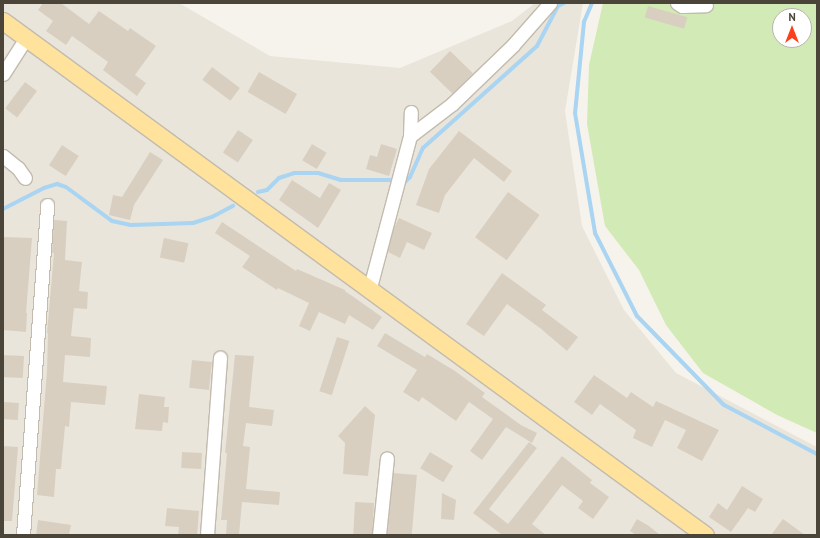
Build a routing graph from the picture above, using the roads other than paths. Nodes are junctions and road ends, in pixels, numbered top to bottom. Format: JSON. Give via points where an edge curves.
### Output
{"nodes":[{"id":1,"x":550,"y":3,"type":"edge"},
{"id":2,"x":677,"y":3,"type":"edge"},
{"id":3,"x":706,"y":5,"type":"dead end"},
{"id":4,"x":3,"y":21,"type":"edge"},
{"id":5,"x":26,"y":38,"type":"junction"},
{"id":6,"x":3,"y":74,"type":"edge"},
{"id":7,"x":410,"y":112,"type":"dead end"},
{"id":8,"x":410,"y":136,"type":"junction"},
{"id":9,"x":3,"y":156,"type":"edge"},
{"id":10,"x":25,"y":178,"type":"dead end"},
{"id":11,"x":47,"y":205,"type":"dead end"},
{"id":12,"x":369,"y":291,"type":"junction"},
{"id":13,"x":220,"y":357,"type":"dead end"},
{"id":14,"x":387,"y":458,"type":"dead end"},
{"id":15,"x":23,"y":535,"type":"edge"},
{"id":16,"x":207,"y":535,"type":"edge"},
{"id":17,"x":379,"y":535,"type":"edge"},
{"id":18,"x":705,"y":535,"type":"edge"}],
"edges":[{"from":1,"to":8,"type":"street","via":[[513,45],[452,104]]},
{"from":2,"to":3,"type":"street","via":[[682,6]]},
{"from":4,"to":5,"type":"main road"},
{"from":5,"to":6,"type":"street"},
{"from":5,"to":12,"type":"main road"},
{"from":7,"to":8,"type":"street"},
{"from":8,"to":12,"type":"street"},
{"from":9,"to":10,"type":"street","via":[[18,168]]},
{"from":11,"to":15,"type":"street"},
{"from":12,"to":18,"type":"main road"},
{"from":13,"to":16,"type":"street"},
{"from":14,"to":17,"type":"street"}]}
